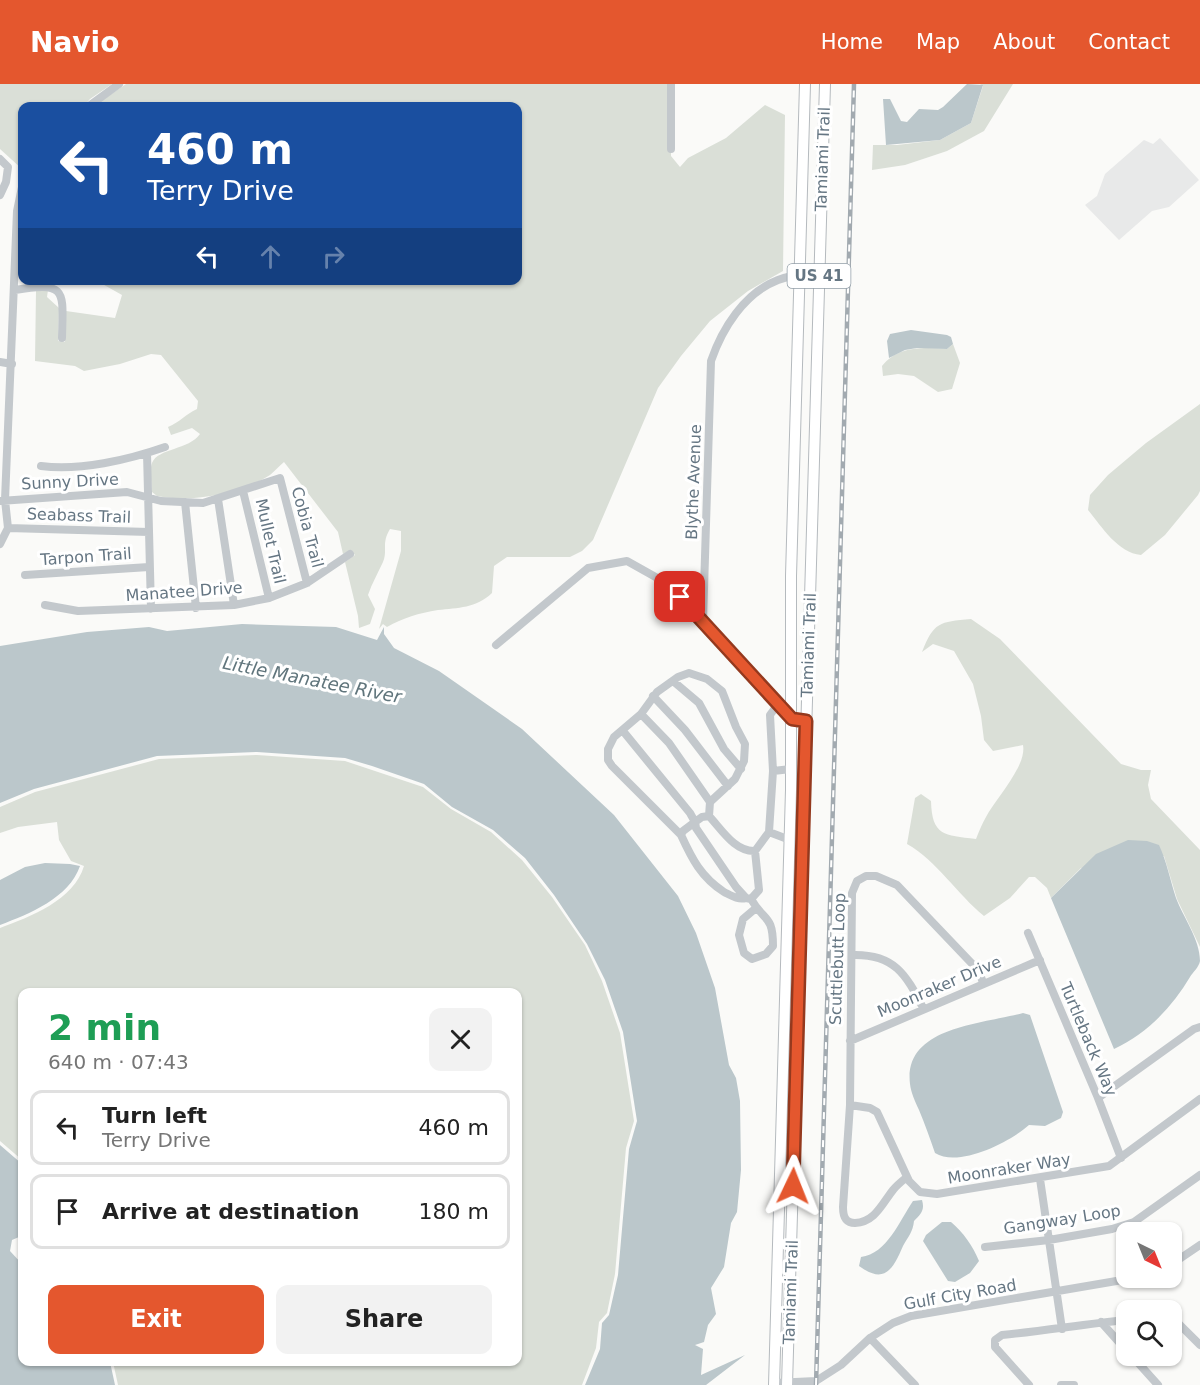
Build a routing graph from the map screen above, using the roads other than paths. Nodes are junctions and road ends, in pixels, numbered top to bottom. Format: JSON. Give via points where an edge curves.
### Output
{"nodes":[{"id":1,"x":119,"y":84,"type":"edge"},
{"id":2,"x":671,"y":84,"type":"edge"},
{"id":3,"x":804,"y":84,"type":"edge"},
{"id":4,"x":825,"y":84,"type":"edge"},
{"id":5,"x":92,"y":102,"type":"edge"},
{"id":6,"x":671,"y":150,"type":"dead end"},
{"id":7,"x":0,"y":159,"type":"edge"},
{"id":8,"x":3,"y":182,"type":"edge"},
{"id":9,"x":0,"y":195,"type":"edge"},
{"id":10,"x":18,"y":206,"type":"edge"},
{"id":11,"x":819,"y":271,"type":"junction"},
{"id":12,"x":799,"y":274,"type":"junction"},
{"id":13,"x":15,"y":290,"type":"junction"},
{"id":14,"x":62,"y":338,"type":"dead end"},
{"id":15,"x":0,"y":362,"type":"edge"},
{"id":16,"x":12,"y":364,"type":"junction"},
{"id":17,"x":165,"y":447,"type":"dead end"},
{"id":18,"x":147,"y":453,"type":"junction"},
{"id":19,"x":41,"y":466,"type":"dead end"},
{"id":20,"x":280,"y":478,"type":"joint"},
{"id":21,"x":243,"y":491,"type":"junction"},
{"id":22,"x":148,"y":498,"type":"junction"},
{"id":23,"x":2,"y":500,"type":"edge"},
{"id":24,"x":218,"y":500,"type":"junction"},
{"id":25,"x":185,"y":502,"type":"junction"},
{"id":26,"x":8,"y":528,"type":"junction"},
{"id":27,"x":149,"y":532,"type":"junction"},
{"id":28,"x":1,"y":539,"type":"edge"},
{"id":29,"x":350,"y":554,"type":"dead end"},
{"id":30,"x":149,"y":567,"type":"junction"},
{"id":31,"x":25,"y":575,"type":"dead end"},
{"id":32,"x":307,"y":583,"type":"junction"},
{"id":33,"x":269,"y":598,"type":"junction"},
{"id":34,"x":45,"y":605,"type":"dead end"},
{"id":35,"x":234,"y":605,"type":"junction"},
{"id":36,"x":196,"y":608,"type":"junction"},
{"id":37,"x":151,"y":609,"type":"junction"},
{"id":38,"x":703,"y":622,"type":"junction"},
{"id":39,"x":496,"y":645,"type":"dead end"},
{"id":40,"x":673,"y":681,"type":"junction"},
{"id":41,"x":653,"y":696,"type":"junction"},
{"id":42,"x":778,"y":704,"type":"junction"},
{"id":43,"x":641,"y":714,"type":"junction"},
{"id":44,"x":792,"y":719,"type":"junction"},
{"id":45,"x":806,"y":721,"type":"junction"},
{"id":46,"x":623,"y":731,"type":"junction"},
{"id":47,"x":741,"y":769,"type":"junction"},
{"id":48,"x":791,"y":770,"type":"junction"},
{"id":49,"x":773,"y":771,"type":"junction"},
{"id":50,"x":728,"y":786,"type":"junction"},
{"id":51,"x":710,"y":802,"type":"junction"},
{"id":52,"x":709,"y":816,"type":"junction"},
{"id":53,"x":695,"y":822,"type":"junction"},
{"id":54,"x":770,"y":832,"type":"junction"},
{"id":55,"x":681,"y":835,"type":"junction"},
{"id":56,"x":790,"y":840,"type":"junction"},
{"id":57,"x":755,"y":851,"type":"junction"},
{"id":58,"x":749,"y":898,"type":"junction"},
{"id":59,"x":756,"y":908,"type":"junction"},
{"id":60,"x":1028,"y":933,"type":"dead end"},
{"id":61,"x":853,"y":955,"type":"junction"},
{"id":62,"x":1040,"y":960,"type":"junction"},
{"id":63,"x":983,"y":983,"type":"junction"},
{"id":64,"x":923,"y":1008,"type":"junction"},
{"id":65,"x":1200,"y":1027,"type":"edge"},
{"id":66,"x":850,"y":1041,"type":"junction"},
{"id":67,"x":783,"y":1098,"type":"junction"},
{"id":68,"x":795,"y":1098,"type":"junction"},
{"id":69,"x":1098,"y":1098,"type":"junction"},
{"id":70,"x":1200,"y":1099,"type":"edge"},
{"id":71,"x":850,"y":1105,"type":"junction"},
{"id":72,"x":1121,"y":1158,"type":"junction"},
{"id":73,"x":1200,"y":1175,"type":"edge"},
{"id":74,"x":907,"y":1177,"type":"junction"},
{"id":75,"x":1040,"y":1179,"type":"junction"},
{"id":76,"x":1049,"y":1240,"type":"junction"},
{"id":77,"x":1200,"y":1245,"type":"edge"},
{"id":78,"x":985,"y":1247,"type":"dead end"},
{"id":79,"x":1182,"y":1257,"type":"edge"},
{"id":80,"x":1116,"y":1281,"type":"edge"},
{"id":81,"x":1056,"y":1292,"type":"junction"},
{"id":82,"x":1116,"y":1321,"type":"edge"},
{"id":83,"x":1101,"y":1322,"type":"junction"},
{"id":84,"x":1182,"y":1327,"type":"edge"},
{"id":85,"x":1062,"y":1329,"type":"junction"},
{"id":86,"x":870,"y":1338,"type":"junction"},
{"id":87,"x":1116,"y":1339,"type":"edge"},
{"id":88,"x":1200,"y":1345,"type":"edge"},
{"id":89,"x":1141,"y":1366,"type":"edge"},
{"id":90,"x":774,"y":1384,"type":"edge"},
{"id":91,"x":788,"y":1384,"type":"edge"},
{"id":92,"x":915,"y":1385,"type":"edge"},
{"id":93,"x":1029,"y":1385,"type":"edge"},
{"id":94,"x":1061,"y":1385,"type":"edge"},
{"id":95,"x":1074,"y":1385,"type":"edge"},
{"id":96,"x":1158,"y":1385,"type":"edge"}],
"edges":[{"from":1,"to":5,"type":"street"},
{"from":2,"to":6,"type":"street"},
{"from":3,"to":12,"type":"main road","name":"Tamiami Trail","number":"US 41"},
{"from":4,"to":11,"type":"main road","name":"Tamiami Trail","number":"US 41"},
{"from":7,"to":8,"type":"street","via":[[8,167]]},
{"from":8,"to":9,"type":"street"},
{"from":10,"to":13,"type":"street"},
{"from":11,"to":12,"type":"street","name":"Blythe Avenue"},
{"from":11,"to":45,"type":"main road","name":"Tamiami Trail","number":"US 41"},
{"from":12,"to":38,"type":"street","name":"Blythe Avenue","via":[[762,289],[732,317],[711,362]]},
{"from":12,"to":44,"type":"main road","name":"Tamiami Trail","number":"US 41","via":[[791,576]]},
{"from":13,"to":14,"type":"street","via":[[48,286],[56,290],[62,297]]},
{"from":13,"to":16,"type":"street"},
{"from":15,"to":16,"type":"street"},
{"from":16,"to":23,"type":"street"},
{"from":17,"to":18,"type":"street"},
{"from":18,"to":19,"type":"street","via":[[91,464]]},
{"from":18,"to":22,"type":"street"},
{"from":20,"to":21,"type":"street","name":"Sunny Drive"},
{"from":20,"to":32,"type":"street","name":"Cobia Trail"},
{"from":21,"to":24,"type":"street","name":"Sunny Drive"},
{"from":21,"to":33,"type":"street","name":"Mullet Trail"},
{"from":22,"to":23,"type":"street","name":"Sunny Drive","via":[[128,492]]},
{"from":22,"to":25,"type":"street","name":"Sunny Drive"},
{"from":22,"to":27,"type":"street"},
{"from":23,"to":26,"type":"street"},
{"from":24,"to":25,"type":"street","name":"Sunny Drive"},
{"from":24,"to":35,"type":"street"},
{"from":25,"to":36,"type":"street"},
{"from":26,"to":27,"type":"street","name":"Seabass Trail"},
{"from":26,"to":28,"type":"street"},
{"from":27,"to":30,"type":"street"},
{"from":29,"to":32,"type":"street","name":"Manatee Drive"},
{"from":30,"to":31,"type":"street","name":"Tarpon Trail"},
{"from":30,"to":37,"type":"street"},
{"from":32,"to":33,"type":"street","name":"Manatee Drive"},
{"from":33,"to":35,"type":"street","name":"Manatee Drive"},
{"from":34,"to":37,"type":"street","name":"Manatee Drive","via":[[78,611]]},
{"from":35,"to":36,"type":"street","name":"Manatee Drive"},
{"from":36,"to":37,"type":"street","name":"Manatee Drive"},
{"from":38,"to":39,"type":"street","via":[[668,584],[627,561],[588,567]]},
{"from":38,"to":42,"type":"street"},
{"from":40,"to":41,"type":"street"},
{"from":40,"to":47,"type":"street","via":[[699,703],[724,749]]},
{"from":40,"to":47,"type":"street","via":[[689,673],[722,691],[745,744]]},
{"from":41,"to":43,"type":"street"},
{"from":41,"to":50,"type":"street"},
{"from":42,"to":44,"type":"street"},
{"from":42,"to":49,"type":"street","via":[[770,715]]},
{"from":43,"to":46,"type":"street"},
{"from":43,"to":51,"type":"street","via":[[669,743]]},
{"from":44,"to":45,"type":"street"},
{"from":44,"to":48,"type":"main road","name":"Tamiami Trail","number":"US 41"},
{"from":45,"to":68,"type":"main road","name":"Tamiami Trail","number":"US 41"},
{"from":46,"to":53,"type":"street"},
{"from":46,"to":55,"type":"street","via":[[610,745],[608,760]]},
{"from":47,"to":50,"type":"street"},
{"from":48,"to":49,"type":"street"},
{"from":48,"to":56,"type":"main road","name":"Tamiami Trail","number":"US 41"},
{"from":49,"to":54,"type":"street"},
{"from":50,"to":51,"type":"street"},
{"from":51,"to":52,"type":"street"},
{"from":52,"to":53,"type":"street"},
{"from":52,"to":57,"type":"street","via":[[738,847],[746,852]]},
{"from":53,"to":55,"type":"street"},
{"from":53,"to":58,"type":"street","via":[[718,861]]},
{"from":54,"to":56,"type":"street"},
{"from":54,"to":57,"type":"street"},
{"from":55,"to":58,"type":"street","via":[[704,877],[740,900]]},
{"from":56,"to":67,"type":"main road","name":"Tamiami Trail","number":"US 41"},
{"from":57,"to":58,"type":"street","via":[[759,890]]},
{"from":58,"to":59,"type":"street"},
{"from":59,"to":59,"type":"street","via":[[771,923],[773,946],[766,954],[752,959],[744,953],[739,935],[743,920]]},
{"from":60,"to":62,"type":"street","name":"Turtleback Way"},
{"from":61,"to":63,"type":"street","name":"Scuttlebutt Loop","via":[[852,893],[856,881],[876,876],[897,885],[979,971]]},
{"from":61,"to":64,"type":"street","via":[[869,954],[894,965]]},
{"from":61,"to":66,"type":"street","name":"Scuttlebutt Loop"},
{"from":62,"to":63,"type":"street","name":"Moonraker Drive"},
{"from":62,"to":69,"type":"street","name":"Turtleback Way"},
{"from":63,"to":64,"type":"street","name":"Moonraker Drive"},
{"from":64,"to":66,"type":"street","name":"Moonraker Drive"},
{"from":65,"to":69,"type":"street"},
{"from":66,"to":71,"type":"street","name":"Scuttlebutt Loop"},
{"from":67,"to":68,"type":"street"},
{"from":67,"to":90,"type":"main road","name":"Tamiami Trail","number":"US 41"},
{"from":68,"to":91,"type":"main road","name":"Tamiami Trail","number":"US 41"},
{"from":69,"to":72,"type":"street","name":"Turtleback Way"},
{"from":70,"to":72,"type":"street","name":"Moonraker Way"},
{"from":71,"to":74,"type":"street","via":[[877,1112]]},
{"from":71,"to":74,"type":"street","name":"Scuttlebutt Loop","via":[[843,1207],[846,1221],[863,1222],[873,1217]]},
{"from":72,"to":75,"type":"street","name":"Moonraker Way","via":[[1108,1166]]},
{"from":73,"to":76,"type":"street","name":"Gangway Loop","via":[[1134,1222]]},
{"from":74,"to":75,"type":"street","name":"Moonraker Way","via":[[920,1192],[938,1194]]},
{"from":75,"to":76,"type":"street"},
{"from":76,"to":78,"type":"street","name":"Gangway Loop"},
{"from":76,"to":81,"type":"street"},
{"from":77,"to":79,"type":"street"},
{"from":80,"to":81,"type":"street","name":"Gulf City Road"},
{"from":81,"to":85,"type":"street"},
{"from":81,"to":86,"type":"street","name":"Gulf City Road","via":[[911,1316]]},
{"from":82,"to":83,"type":"street"},
{"from":83,"to":85,"type":"street"},
{"from":83,"to":87,"type":"street"},
{"from":84,"to":88,"type":"street"},
{"from":85,"to":93,"type":"street","via":[[1002,1335],[995,1340],[995,1347]]},
{"from":86,"to":91,"type":"street","name":"Gulf City Road","via":[[841,1365],[816,1380]]},
{"from":86,"to":92,"type":"street"},
{"from":89,"to":96,"type":"street"},
{"from":90,"to":91,"type":"street","name":"Gulf City Road"},
{"from":94,"to":95,"type":"street"}]}
